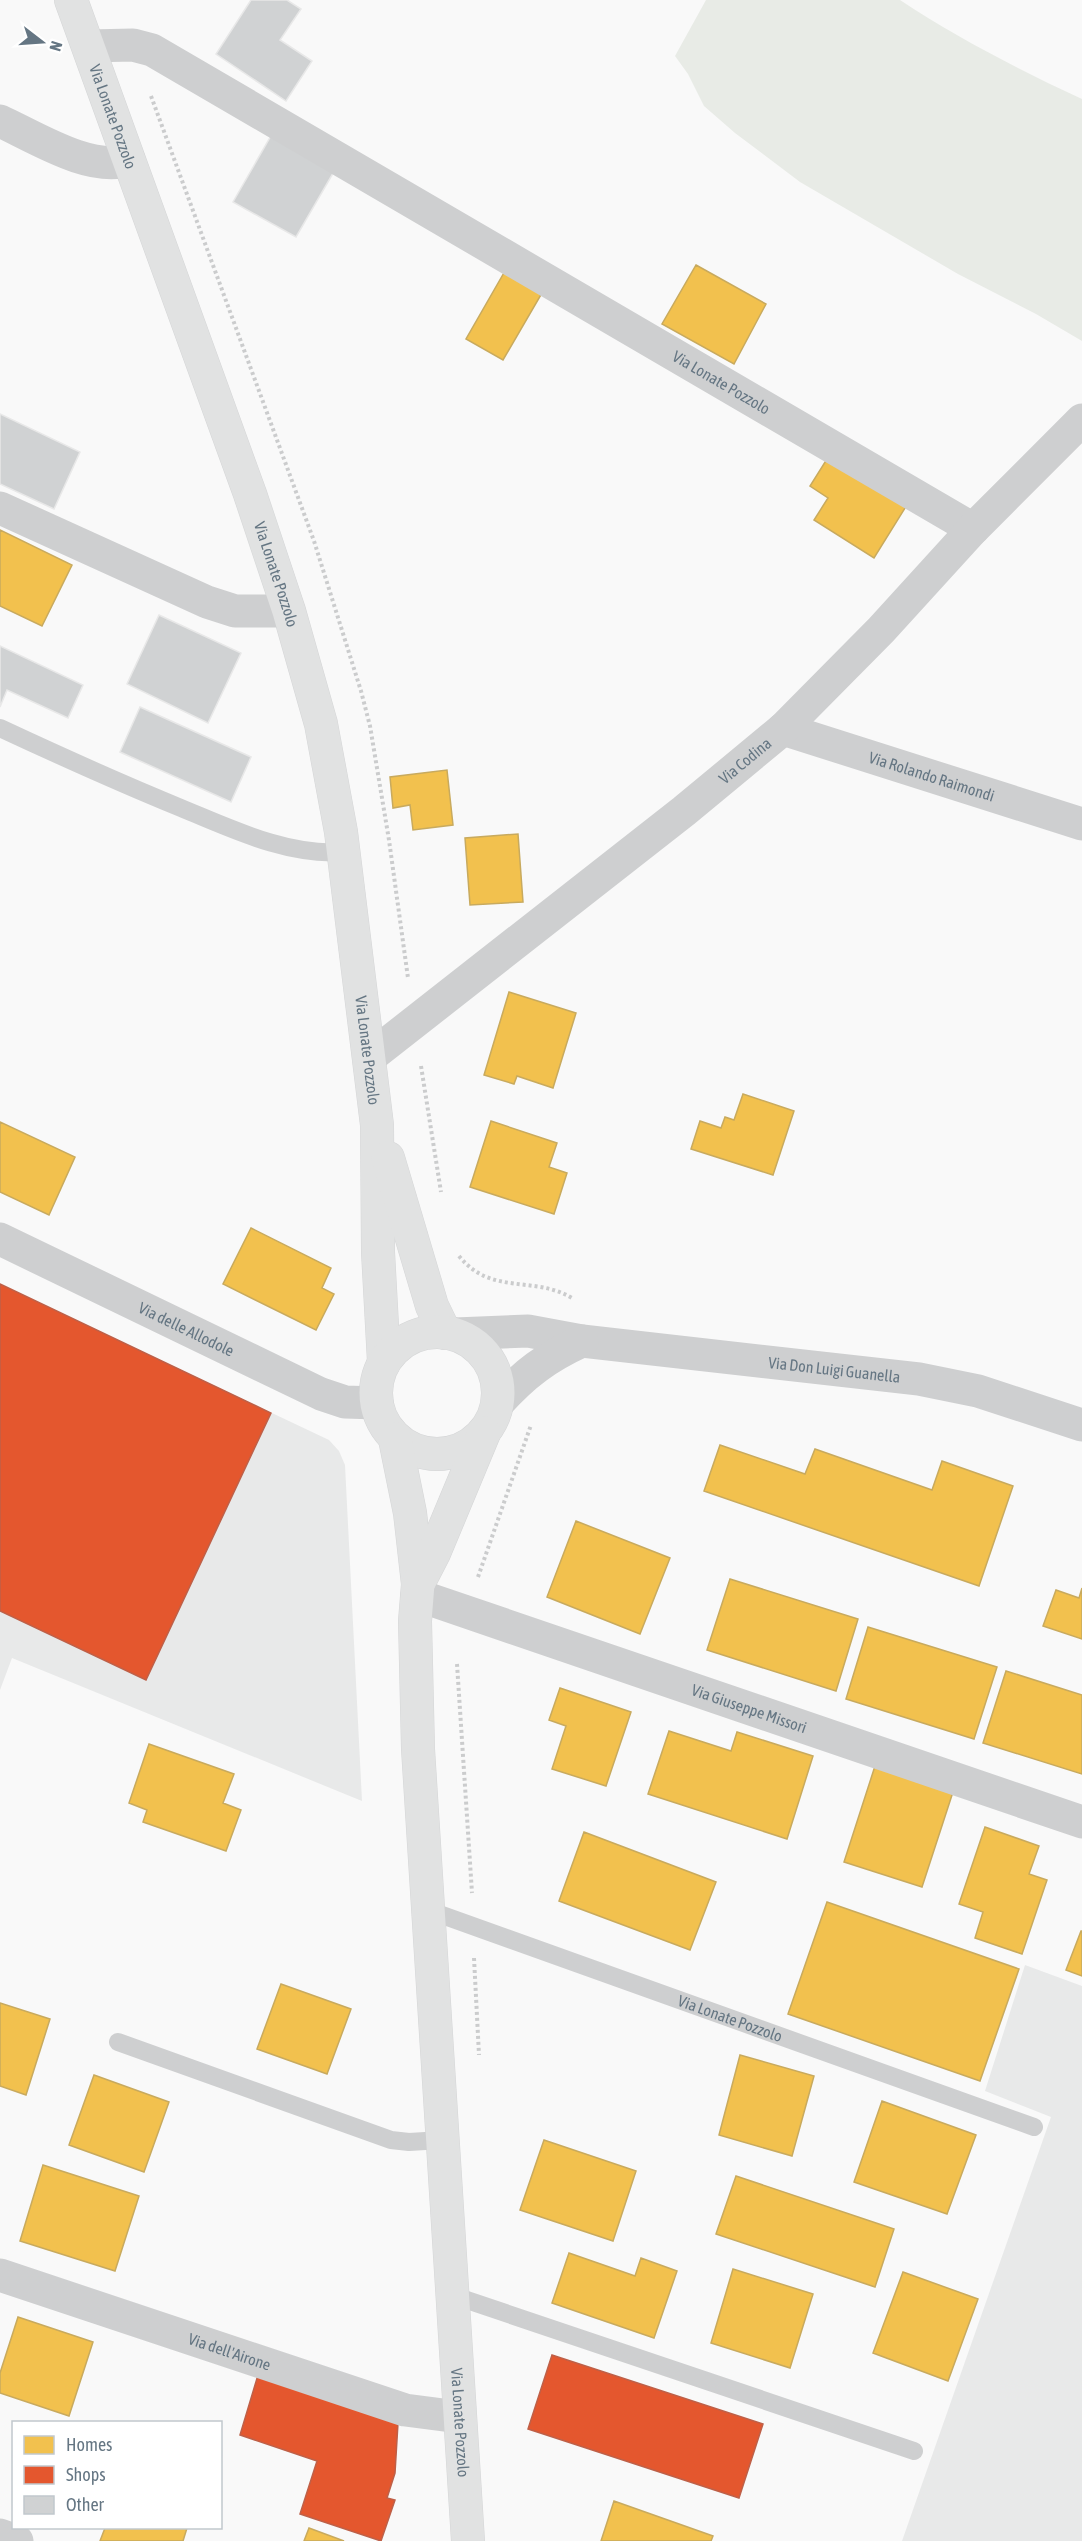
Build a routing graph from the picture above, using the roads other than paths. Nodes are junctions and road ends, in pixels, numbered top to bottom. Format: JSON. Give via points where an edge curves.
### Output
{"nodes":[{"id":1,"x":71,"y":0,"type":"edge"},
{"id":2,"x":89,"y":46,"type":"junction"},
{"id":3,"x":0,"y":121,"type":"edge"},
{"id":4,"x":129,"y":160,"type":"junction"},
{"id":5,"x":1082,"y":420,"type":"edge"},
{"id":6,"x":0,"y":508,"type":"edge"},
{"id":7,"x":973,"y":529,"type":"junction"},
{"id":8,"x":289,"y":611,"type":"junction"},
{"id":9,"x":0,"y":728,"type":"edge"},
{"id":10,"x":783,"y":729,"type":"junction"},
{"id":11,"x":1082,"y":824,"type":"edge"},
{"id":12,"x":343,"y":852,"type":"junction"},
{"id":13,"x":370,"y":1057,"type":"junction"},
{"id":14,"x":378,"y":1125,"type":"junction"},
{"id":15,"x":0,"y":1239,"type":"edge"},
{"id":16,"x":450,"y":1334,"type":"junction"},
{"id":17,"x":582,"y":1341,"type":"junction"},
{"id":18,"x":384,"y":1362,"type":"junction"},
{"id":19,"x":377,"y":1403,"type":"junction"},
{"id":20,"x":498,"y":1403,"type":"junction"},
{"id":21,"x":1082,"y":1425,"type":"edge"},
{"id":22,"x":484,"y":1433,"type":"junction"},
{"id":23,"x":395,"y":1438,"type":"junction"},
{"id":24,"x":418,"y":1589,"type":"junction"},
{"id":25,"x":1082,"y":1822,"type":"edge"},
{"id":26,"x":428,"y":1910,"type":"junction"},
{"id":27,"x":118,"y":2042,"type":"dead end"},
{"id":28,"x":1034,"y":2127,"type":"dead end"},
{"id":29,"x":442,"y":2140,"type":"junction"},
{"id":30,"x":0,"y":2275,"type":"edge"},
{"id":31,"x":452,"y":2295,"type":"junction"},
{"id":32,"x":459,"y":2418,"type":"junction"},
{"id":33,"x":914,"y":2451,"type":"dead end"},
{"id":34,"x":0,"y":2535,"type":"edge"},
{"id":35,"x":17,"y":2541,"type":"edge"},
{"id":36,"x":468,"y":2541,"type":"edge"}],
"edges":[{"from":1,"to":2,"type":"street","name":"Via Lonate Pozzolo"},
{"from":2,"to":4,"type":"street","name":"Via Lonate Pozzolo"},
{"from":2,"to":7,"type":"street","name":"Via Lonate Pozzolo","via":[[133,45],[152,50]]},
{"from":3,"to":4,"type":"street","via":[[90,160],[111,164]]},
{"from":4,"to":8,"type":"street","name":"Via Lonate Pozzolo"},
{"from":5,"to":7,"type":"street","name":"Via Codina"},
{"from":6,"to":8,"type":"street","via":[[207,602],[235,610]]},
{"from":7,"to":10,"type":"street","name":"Via Codina"},
{"from":8,"to":12,"type":"street","name":"Via Lonate Pozzolo","via":[[321,724]]},
{"from":9,"to":12,"type":"lane","via":[[115,781],[261,839],[304,852]]},
{"from":10,"to":11,"type":"street","name":"Via Rolando Raimondi"},
{"from":10,"to":13,"type":"street","name":"Via Codina"},
{"from":12,"to":13,"type":"street","name":"Via Lonate Pozzolo"},
{"from":13,"to":14,"type":"street","name":"Via Lonate Pozzolo"},
{"from":14,"to":16,"type":"street","via":[[432,1306]]},
{"from":14,"to":18,"type":"street","via":[[378,1251]]},
{"from":15,"to":19,"type":"street","name":"Via delle Allodole","via":[[321,1394],[345,1402]]},
{"from":16,"to":17,"type":"street","name":"Via Don Luigi Guanella","via":[[528,1331]]},
{"from":16,"to":18,"type":"street","via":[[415,1336],[397,1346]]},
{"from":16,"to":20,"type":"street","via":[[473,1344],[487,1358],[496,1377]]},
{"from":17,"to":20,"type":"street","via":[[539,1364]]},
{"from":17,"to":21,"type":"street","name":"Via Don Luigi Guanella","via":[[919,1379],[978,1391]]},
{"from":18,"to":19,"type":"street","via":[[377,1378]]},
{"from":19,"to":23,"type":"street","via":[[385,1426]]},
{"from":20,"to":22,"type":"street"},
{"from":22,"to":23,"type":"street","via":[[466,1448],[450,1454],[430,1455]]},
{"from":22,"to":24,"type":"street"},
{"from":23,"to":24,"type":"street","via":[[410,1513]]},
{"from":24,"to":25,"type":"street","name":"Via Giuseppe Missori"},
{"from":24,"to":26,"type":"street","name":"Via Lonate Pozzolo","via":[[418,1749]]},
{"from":26,"to":28,"type":"lane","name":"Via Lonate Pozzolo"},
{"from":26,"to":29,"type":"street","name":"Via Lonate Pozzolo"},
{"from":27,"to":29,"type":"lane","via":[[391,2140]]},
{"from":29,"to":31,"type":"street","name":"Via Lonate Pozzolo"},
{"from":30,"to":32,"type":"street","name":"Via dell'Airone","via":[[405,2410]]},
{"from":31,"to":32,"type":"street","name":"Via Lonate Pozzolo"},
{"from":31,"to":33,"type":"lane"},
{"from":32,"to":36,"type":"street","name":"Via Lonate Pozzolo"},
{"from":34,"to":35,"type":"street"}]}
